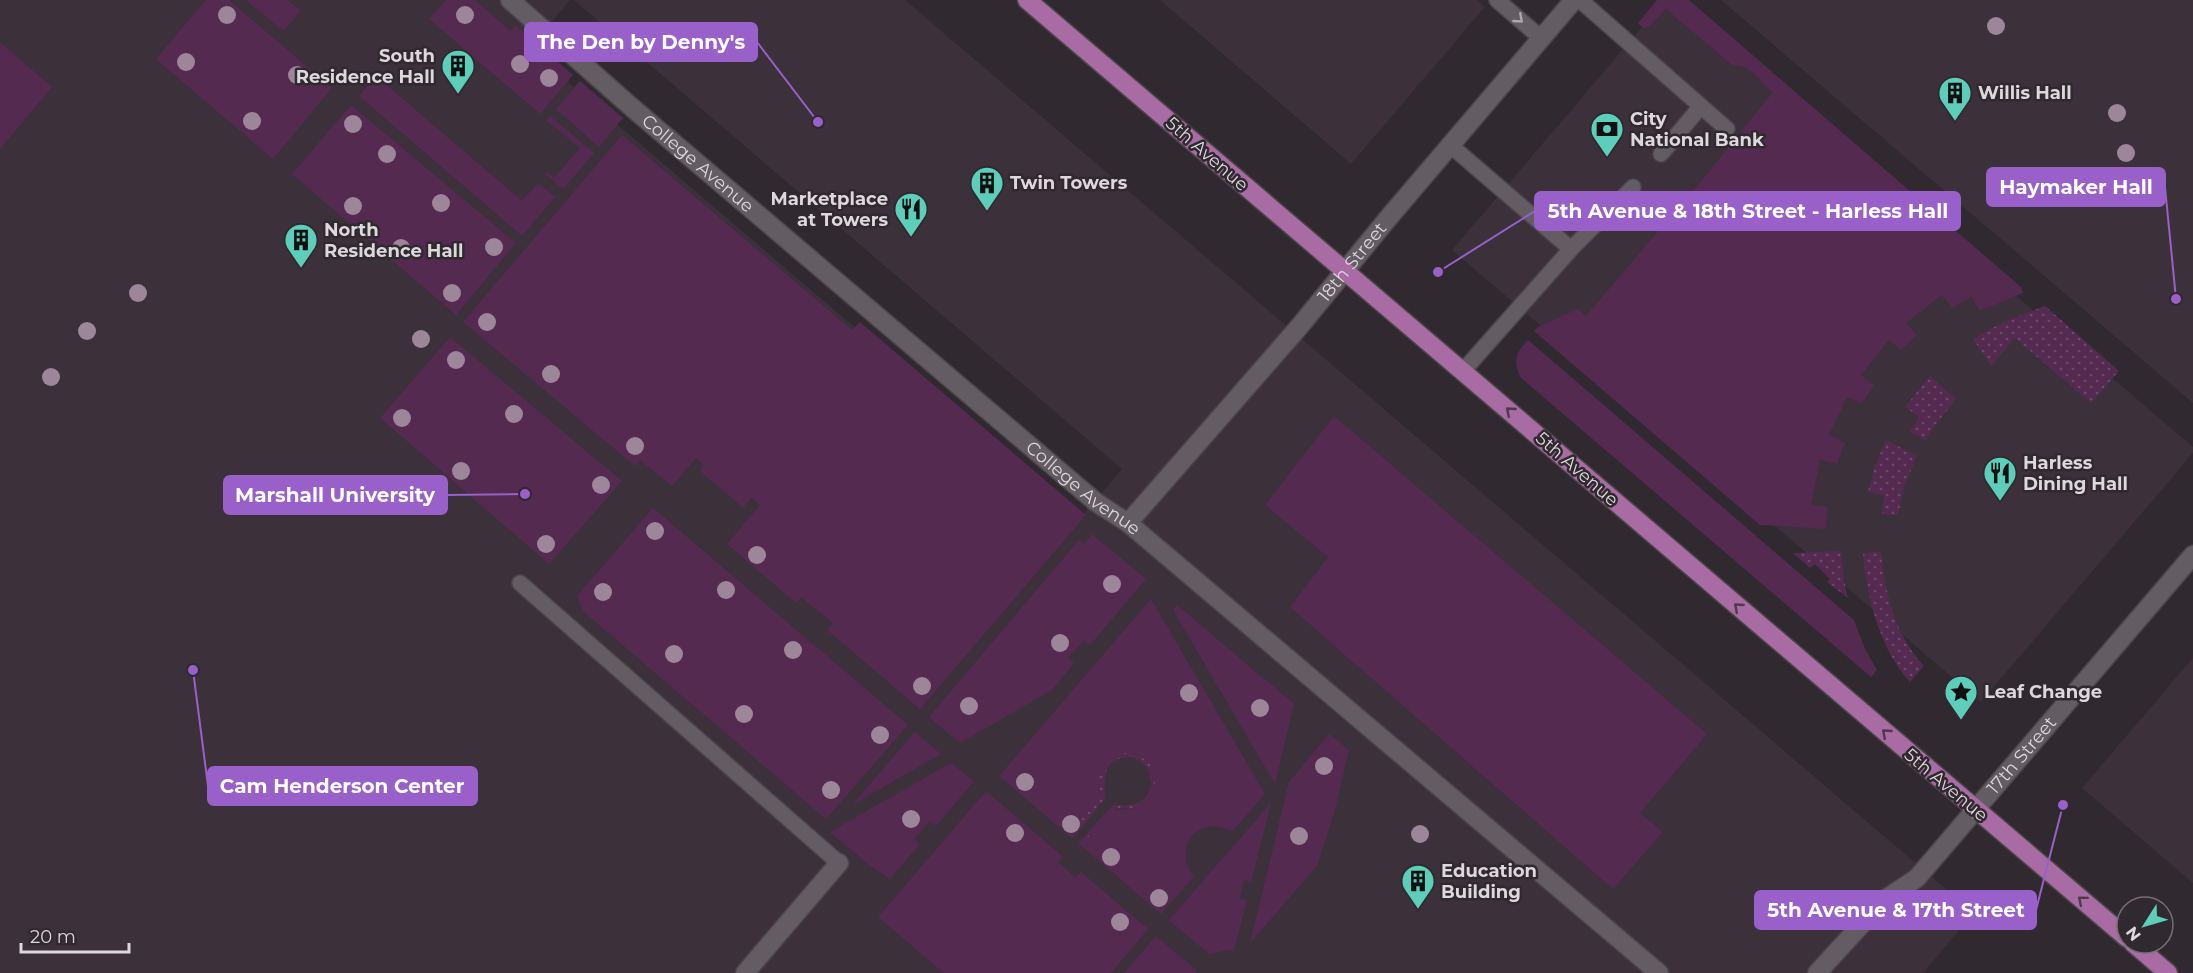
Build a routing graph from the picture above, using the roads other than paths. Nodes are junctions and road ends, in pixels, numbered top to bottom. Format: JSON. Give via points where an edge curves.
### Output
{"nodes":[{"id":1,"x":510,"y":0,"type":"edge"},
{"id":2,"x":1027,"y":0,"type":"edge"},
{"id":3,"x":1497,"y":0,"type":"edge"},
{"id":4,"x":1574,"y":0,"type":"edge"},
{"id":5,"x":1580,"y":0,"type":"edge"},
{"id":6,"x":1541,"y":38,"type":"junction"},
{"id":7,"x":1701,"y":106,"type":"junction"},
{"id":8,"x":1727,"y":129,"type":"dead end"},
{"id":9,"x":1450,"y":145,"type":"junction"},
{"id":10,"x":1661,"y":154,"type":"dead end"},
{"id":11,"x":1633,"y":187,"type":"dead end"},
{"id":12,"x":1570,"y":249,"type":"junction"},
{"id":13,"x":1344,"y":272,"type":"junction"},
{"id":14,"x":1463,"y":371,"type":"junction"},
{"id":15,"x":1128,"y":523,"type":"junction"},
{"id":16,"x":2193,"y":555,"type":"edge"},
{"id":17,"x":520,"y":583,"type":"dead end"},
{"id":18,"x":1975,"y":809,"type":"junction"},
{"id":19,"x":839,"y":863,"type":"joint"},
{"id":20,"x":2115,"y":928,"type":"edge"},
{"id":21,"x":2147,"y":955,"type":"edge"},
{"id":22,"x":745,"y":973,"type":"edge"},
{"id":23,"x":1659,"y":973,"type":"edge"},
{"id":24,"x":1817,"y":973,"type":"edge"},
{"id":25,"x":2168,"y":973,"type":"edge"}],
"edges":[{"from":1,"to":15,"type":"street","name":"College Avenue","via":[[1097,503]]},
{"from":2,"to":13,"type":"main road","name":"5th Avenue"},
{"from":3,"to":6,"type":"lane","one_way":true},
{"from":4,"to":6,"type":"street","name":"18th Street"},
{"from":5,"to":7,"type":"lane"},
{"from":6,"to":9,"type":"street","name":"18th Street"},
{"from":7,"to":8,"type":"lane"},
{"from":7,"to":10,"type":"lane"},
{"from":9,"to":12,"type":"lane"},
{"from":9,"to":13,"type":"street","name":"18th Street"},
{"from":11,"to":12,"type":"lane"},
{"from":12,"to":14,"type":"lane"},
{"from":13,"to":14,"type":"main road","name":"5th Avenue"},
{"from":13,"to":15,"type":"street","name":"18th Street"},
{"from":18,"to":14,"type":"main road","name":"5th Avenue","one_way":true},
{"from":15,"to":23,"type":"street","name":"College Avenue"},
{"from":16,"to":18,"type":"street","name":"17th Street"},
{"from":17,"to":19,"type":"lane"},
{"from":20,"to":18,"type":"main road","name":"5th Avenue","one_way":true},
{"from":18,"to":24,"type":"street","name":"17th Street","via":[[1917,878],[1884,900]]},
{"from":19,"to":22,"type":"street"},
{"from":21,"to":25,"type":"main road"}]}
